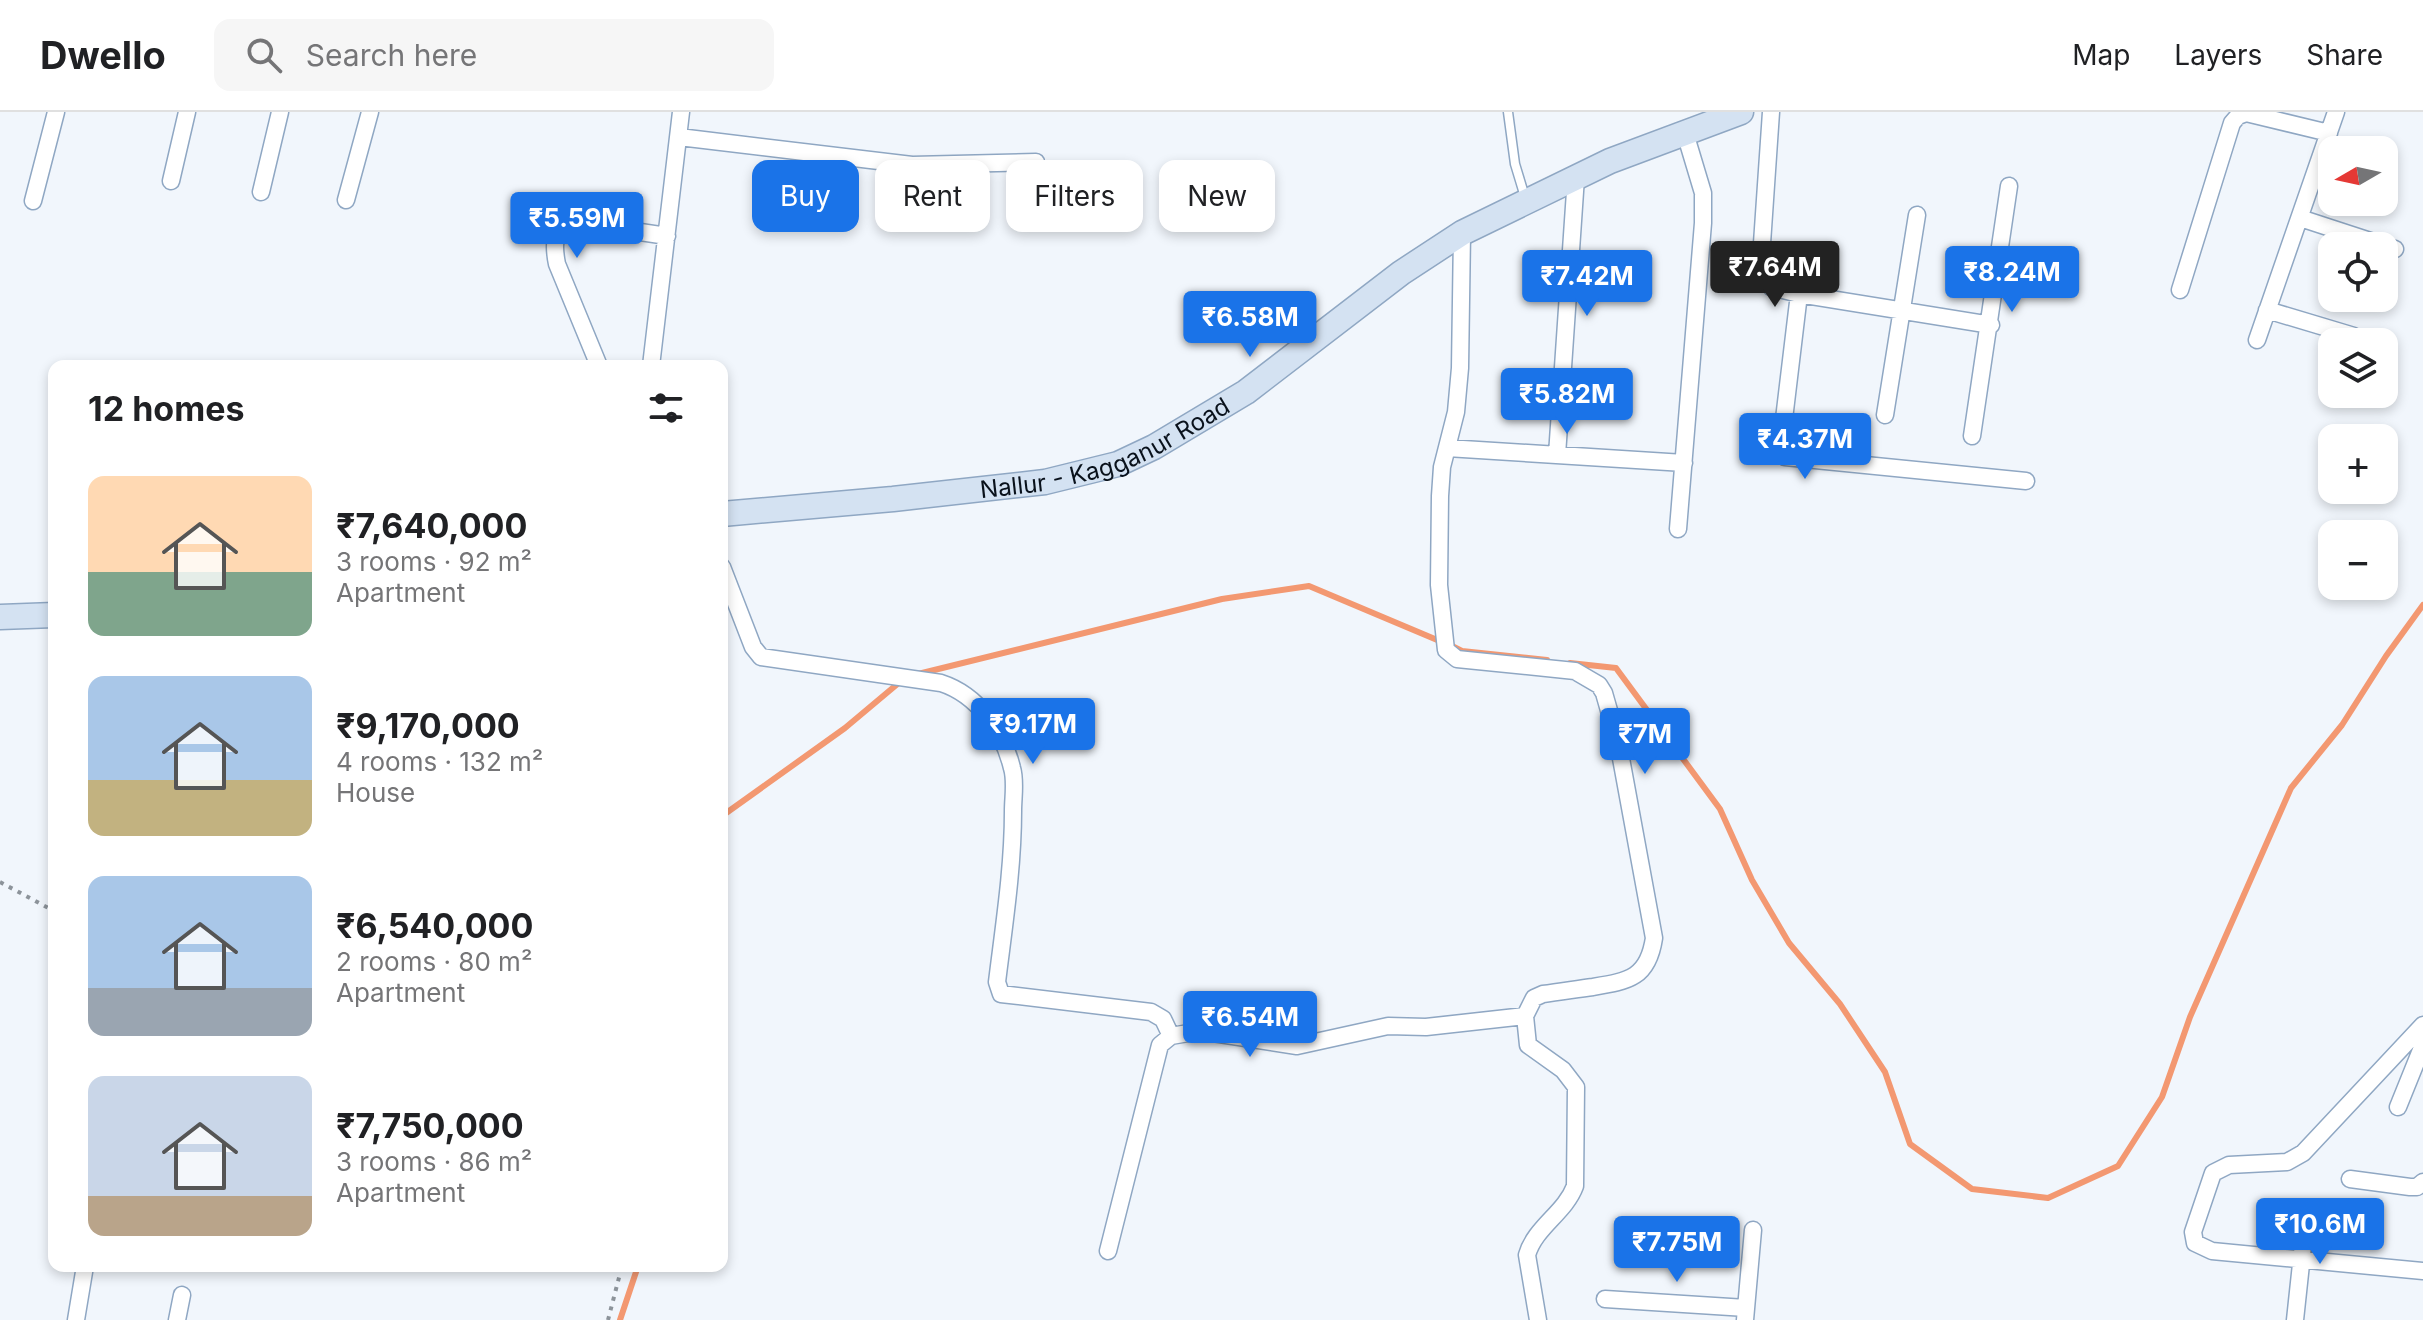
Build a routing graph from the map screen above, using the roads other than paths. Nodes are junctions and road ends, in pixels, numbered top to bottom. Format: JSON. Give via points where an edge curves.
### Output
{"nodes":[{"id":1,"x":56,"y":112,"type":"edge"},
{"id":2,"x":187,"y":112,"type":"edge"},
{"id":3,"x":280,"y":112,"type":"edge"},
{"id":4,"x":370,"y":112,"type":"edge"},
{"id":5,"x":681,"y":112,"type":"edge"},
{"id":6,"x":1508,"y":112,"type":"edge"},
{"id":7,"x":1741,"y":112,"type":"edge"},
{"id":8,"x":1771,"y":112,"type":"edge"},
{"id":9,"x":2336,"y":112,"type":"edge"},
{"id":10,"x":1685,"y":133,"type":"junction"},
{"id":11,"x":2329,"y":133,"type":"junction"},
{"id":12,"x":679,"y":137,"type":"junction"},
{"id":13,"x":1006,"y":163,"type":"edge"},
{"id":14,"x":1576,"y":177,"type":"junction"},
{"id":15,"x":171,"y":181,"type":"dead end"},
{"id":16,"x":2009,"y":186,"type":"dead end"},
{"id":17,"x":261,"y":192,"type":"dead end"},
{"id":18,"x":346,"y":200,"type":"dead end"},
{"id":19,"x":33,"y":201,"type":"dead end"},
{"id":20,"x":1526,"y":202,"type":"junction"},
{"id":21,"x":1917,"y":215,"type":"dead end"},
{"id":22,"x":2300,"y":218,"type":"junction"},
{"id":23,"x":2343,"y":232,"type":"edge"},
{"id":24,"x":1462,"y":233,"type":"junction"},
{"id":25,"x":667,"y":236,"type":"junction"},
{"id":26,"x":2180,"y":290,"type":"dead end"},
{"id":27,"x":1799,"y":294,"type":"junction"},
{"id":28,"x":2267,"y":310,"type":"junction"},
{"id":29,"x":1903,"y":311,"type":"junction"},
{"id":30,"x":1991,"y":325,"type":"junction"},
{"id":31,"x":2327,"y":328,"type":"edge"},
{"id":32,"x":2257,"y":340,"type":"dead end"},
{"id":33,"x":597,"y":360,"type":"edge"},
{"id":34,"x":652,"y":360,"type":"edge"},
{"id":35,"x":1885,"y":415,"type":"dead end"},
{"id":36,"x":1972,"y":436,"type":"dead end"},
{"id":37,"x":1447,"y":448,"type":"junction"},
{"id":38,"x":1557,"y":455,"type":"junction"},
{"id":39,"x":1684,"y":463,"type":"junction"},
{"id":40,"x":2026,"y":481,"type":"dead end"},
{"id":41,"x":728,"y":513,"type":"edge"},
{"id":42,"x":1678,"y":529,"type":"dead end"},
{"id":43,"x":728,"y":582,"type":"edge"},
{"id":44,"x":48,"y":615,"type":"edge"},
{"id":45,"x":0,"y":617,"type":"edge"},
{"id":46,"x":1525,"y":1016,"type":"junction"},
{"id":47,"x":2423,"y":1025,"type":"edge"},
{"id":48,"x":1171,"y":1036,"type":"junction"},
{"id":49,"x":2423,"y":1045,"type":"edge"},
{"id":50,"x":2398,"y":1107,"type":"dead end"},
{"id":51,"x":2350,"y":1179,"type":"dead end"},
{"id":52,"x":2423,"y":1182,"type":"edge"},
{"id":53,"x":2307,"y":1208,"type":"dead end"},
{"id":54,"x":1753,"y":1230,"type":"dead end"},
{"id":55,"x":1108,"y":1251,"type":"dead end"},
{"id":56,"x":2301,"y":1259,"type":"junction"},
{"id":57,"x":2423,"y":1271,"type":"edge"},
{"id":58,"x":84,"y":1272,"type":"edge"},
{"id":59,"x":182,"y":1295,"type":"dead end"},
{"id":60,"x":1605,"y":1299,"type":"dead end"},
{"id":61,"x":1648,"y":1302,"type":"junction"},
{"id":62,"x":1746,"y":1314,"type":"edge"},
{"id":63,"x":76,"y":1320,"type":"edge"},
{"id":64,"x":177,"y":1320,"type":"edge"},
{"id":65,"x":1538,"y":1320,"type":"edge"},
{"id":66,"x":1647,"y":1320,"type":"edge"},
{"id":67,"x":2295,"y":1320,"type":"edge"}],
"edges":[{"from":1,"to":19,"type":"street"},
{"from":2,"to":15,"type":"street"},
{"from":3,"to":17,"type":"street"},
{"from":4,"to":18,"type":"street"},
{"from":5,"to":12,"type":"street"},
{"from":6,"to":20,"type":"lane"},
{"from":7,"to":10,"type":"main road","name":"Nallur - Kagganur Road"},
{"from":8,"to":27,"type":"street","via":[[1761,272],[1771,287]]},
{"from":9,"to":11,"type":"street"},
{"from":10,"to":14,"type":"main road","name":"Nallur - Kagganur Road"},
{"from":10,"to":39,"type":"street","via":[[1703,193]]},
{"from":11,"to":22,"type":"street"},
{"from":11,"to":26,"type":"street","via":[[2246,113],[2238,116]]},
{"from":12,"to":13,"type":"street","via":[[912,165]]},
{"from":12,"to":25,"type":"street"},
{"from":14,"to":20,"type":"main road","name":"Nallur - Kagganur Road"},
{"from":14,"to":38,"type":"street"},
{"from":16,"to":30,"type":"street"},
{"from":20,"to":24,"type":"main road","name":"Nallur - Kagganur Road"},
{"from":21,"to":29,"type":"street"},
{"from":22,"to":23,"type":"street"},
{"from":22,"to":28,"type":"street"},
{"from":24,"to":37,"type":"street","via":[[1460,368]]},
{"from":24,"to":41,"type":"main road","name":"Nallur - Kagganur Road","via":[[1246,392],[1118,464],[1045,482]]},
{"from":25,"to":33,"type":"street","via":[[580,223],[564,224],[557,232],[557,264]]},
{"from":25,"to":34,"type":"street"},
{"from":27,"to":29,"type":"street"},
{"from":27,"to":40,"type":"street","via":[[1780,452],[1785,457]]},
{"from":28,"to":31,"type":"street"},
{"from":28,"to":32,"type":"street"},
{"from":29,"to":30,"type":"street"},
{"from":29,"to":35,"type":"street"},
{"from":30,"to":36,"type":"street"},
{"from":37,"to":38,"type":"street"},
{"from":37,"to":46,"type":"street","via":[[1439,585],[1446,650],[1457,659],[1575,671],[1599,685],[1618,742],[1652,920],[1653,950],[1639,974],[1625,982],[1543,994],[1534,998]]},
{"from":38,"to":39,"type":"street"},
{"from":39,"to":42,"type":"street"},
{"from":43,"to":48,"type":"street","via":[[761,657],[941,683],[974,701],[999,732],[1014,772],[1012,857],[997,982],[1001,994],[1151,1012],[1163,1019]]},
{"from":44,"to":45,"type":"main road"},
{"from":46,"to":48,"type":"street","via":[[1388,1026],[1297,1046],[1210,1031]]},
{"from":46,"to":65,"type":"street","via":[[1528,1045],[1563,1070],[1576,1087],[1575,1186],[1527,1255]]},
{"from":47,"to":56,"type":"street","via":[[2303,1153],[2287,1162],[2229,1165],[2213,1173],[2193,1232],[2195,1243],[2212,1251]]},
{"from":48,"to":55,"type":"street","via":[[1160,1045]]},
{"from":49,"to":50,"type":"street"},
{"from":51,"to":52,"type":"street","via":[[2410,1187]]},
{"from":53,"to":56,"type":"street"},
{"from":54,"to":62,"type":"street"},
{"from":56,"to":57,"type":"street"},
{"from":56,"to":67,"type":"street"},
{"from":58,"to":63,"type":"street"},
{"from":59,"to":64,"type":"street"},
{"from":60,"to":61,"type":"street"},
{"from":61,"to":62,"type":"street"},
{"from":61,"to":66,"type":"street"}]}
